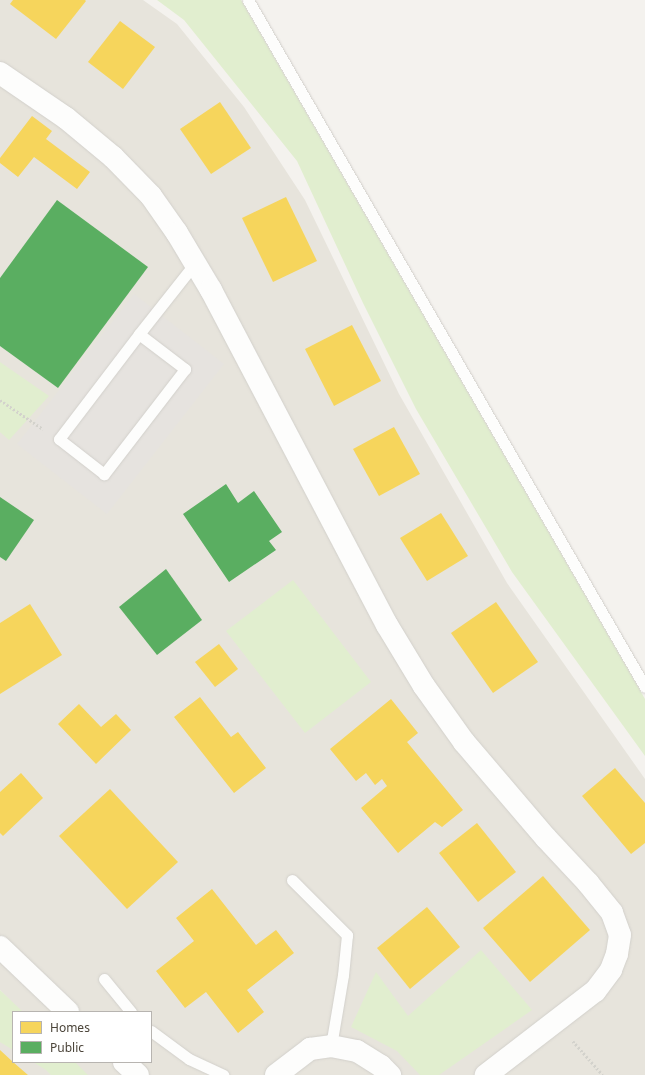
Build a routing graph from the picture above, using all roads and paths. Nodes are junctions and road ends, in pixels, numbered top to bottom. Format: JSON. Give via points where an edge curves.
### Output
{"nodes":[{"id":1,"x":248,"y":0,"type":"edge"},
{"id":2,"x":0,"y":73,"type":"edge"},
{"id":3,"x":195,"y":263,"type":"junction"},
{"id":4,"x":139,"y":334,"type":"junction"},
{"id":5,"x":0,"y":400,"type":"edge"},
{"id":6,"x":58,"y":439,"type":"junction"},
{"id":7,"x":645,"y":687,"type":"edge"},
{"id":8,"x":292,"y":880,"type":"dead end"},
{"id":9,"x":0,"y":947,"type":"edge"},
{"id":10,"x":104,"y":979,"type":"dead end"},
{"id":11,"x":67,"y":1011,"type":"edge"},
{"id":12,"x":130,"y":1011,"type":"edge"},
{"id":13,"x":556,"y":1023,"type":"junction"},
{"id":14,"x":152,"y":1032,"type":"edge"},
{"id":15,"x":331,"y":1046,"type":"junction"},
{"id":16,"x":125,"y":1063,"type":"edge"},
{"id":17,"x":138,"y":1075,"type":"edge"},
{"id":18,"x":223,"y":1075,"type":"edge"},
{"id":19,"x":276,"y":1075,"type":"edge"},
{"id":20,"x":390,"y":1075,"type":"edge"},
{"id":21,"x":486,"y":1075,"type":"edge"},
{"id":22,"x":603,"y":1075,"type":"edge"}],
"edges":[{"from":1,"to":7,"type":"lane"},
{"from":2,"to":3,"type":"street","via":[[66,118],[113,157],[151,196]]},
{"from":3,"to":4,"type":"lane"},
{"from":3,"to":13,"type":"street","via":[[387,625],[424,686],[479,760],[612,913],[620,935],[617,954],[610,970],[595,991]]},
{"from":4,"to":6,"type":"lane"},
{"from":4,"to":6,"type":"lane","via":[[185,369],[109,468],[104,474]]},
{"from":5,"to":6,"type":"path"},
{"from":8,"to":15,"type":"lane","via":[[347,936]]},
{"from":9,"to":11,"type":"street"},
{"from":10,"to":12,"type":"lane"},
{"from":13,"to":21,"type":"street"},
{"from":13,"to":22,"type":"path"},
{"from":14,"to":18,"type":"lane","via":[[189,1059]]},
{"from":15,"to":19,"type":"street","via":[[310,1049]]},
{"from":15,"to":20,"type":"street","via":[[357,1051]]},
{"from":16,"to":17,"type":"street"}]}
